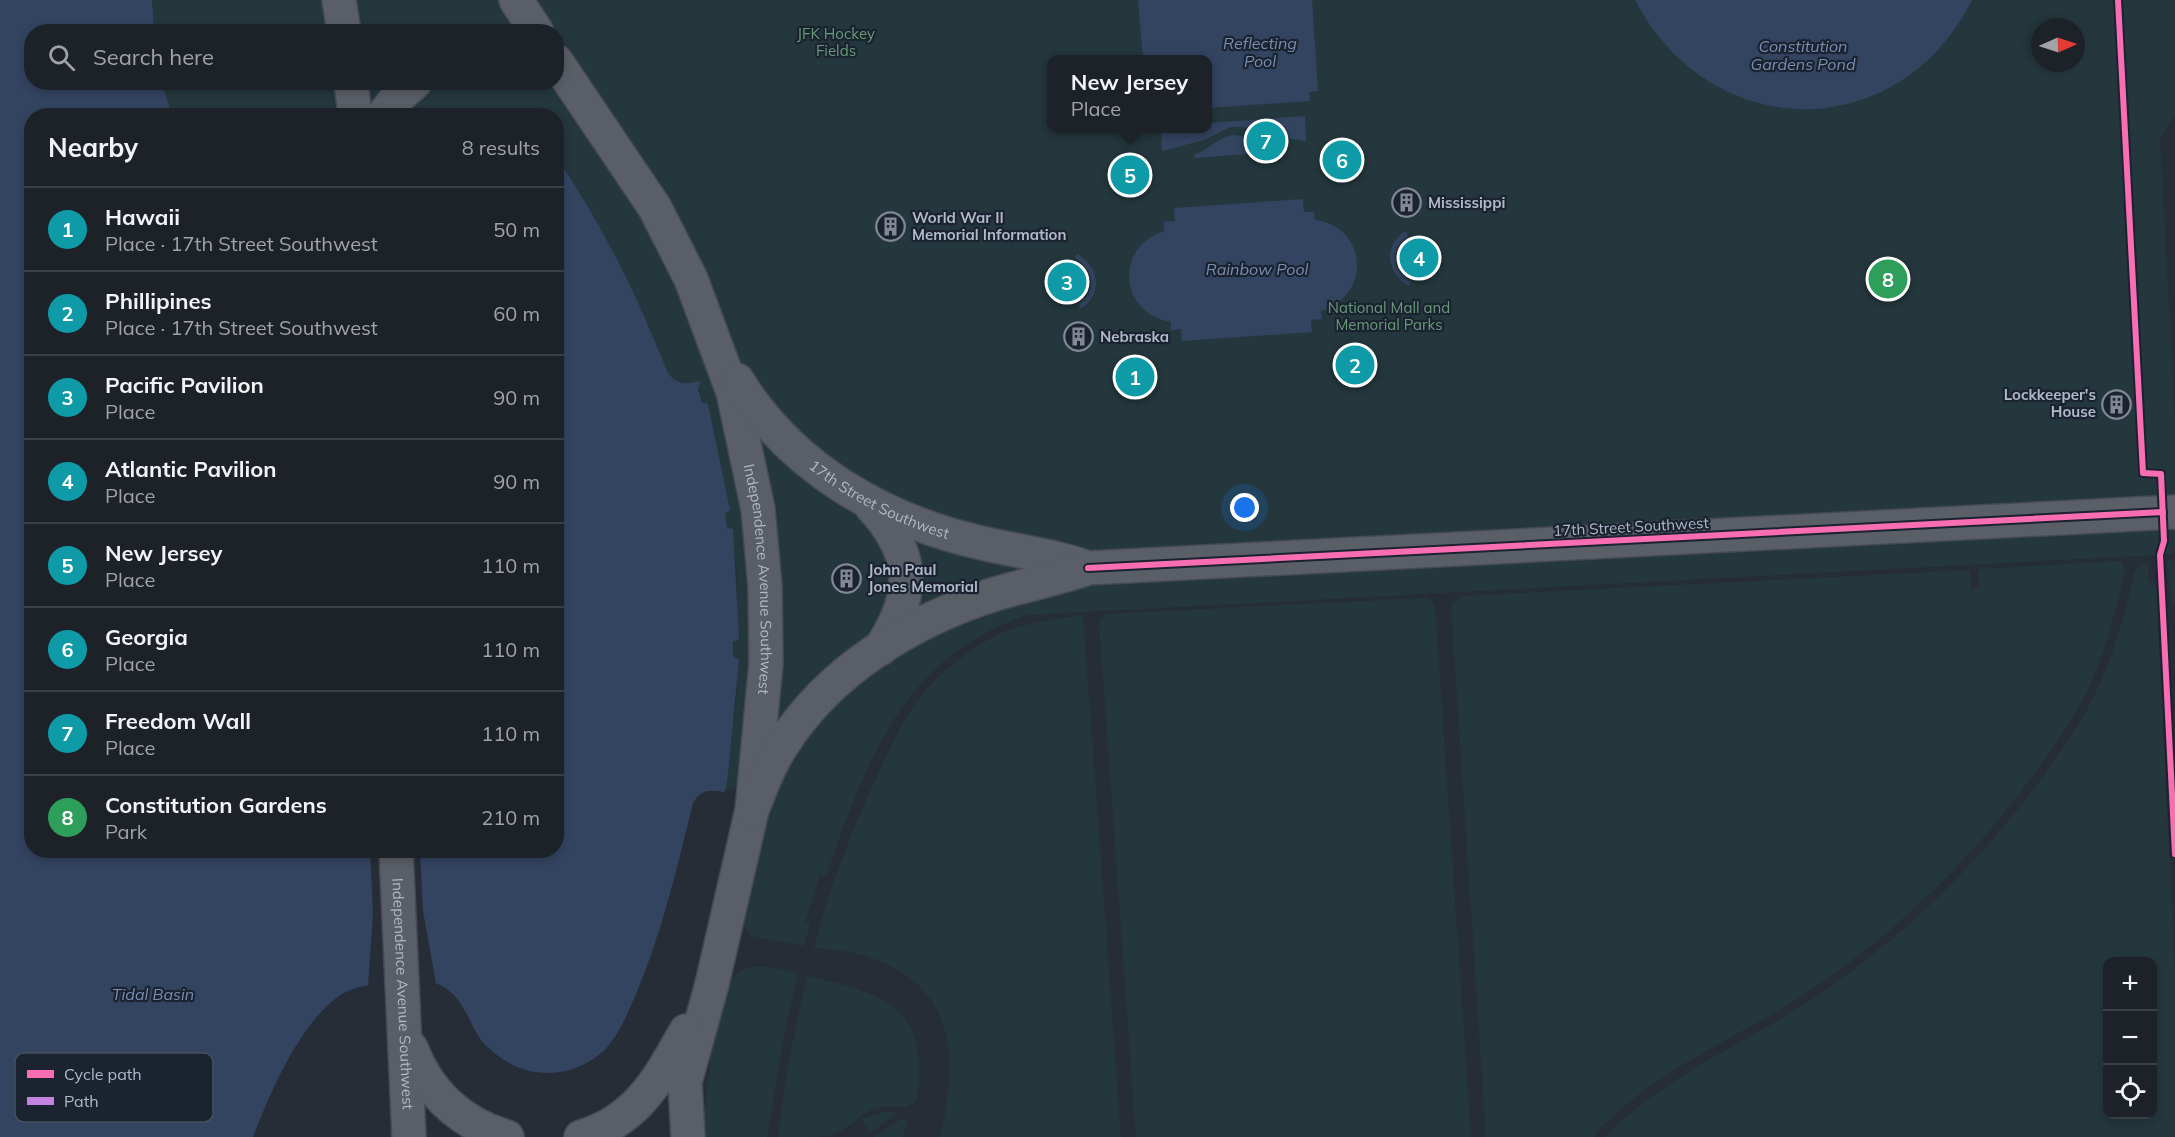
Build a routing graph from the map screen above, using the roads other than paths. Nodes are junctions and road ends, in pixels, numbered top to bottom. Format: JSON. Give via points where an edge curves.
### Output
{"nodes":[{"id":1,"x":339,"y":0,"type":"edge"},
{"id":2,"x":516,"y":0,"type":"edge"},
{"id":3,"x":343,"y":24,"type":"edge"},
{"id":4,"x":532,"y":24,"type":"edge"},
{"id":5,"x":564,"y":73,"type":"edge"},
{"id":6,"x":564,"y":87,"type":"edge"},
{"id":7,"x":352,"y":90,"type":"edge"},
{"id":8,"x":406,"y":90,"type":"edge"},
{"id":9,"x":585,"y":104,"type":"junction"},
{"id":10,"x":353,"y":108,"type":"edge"},
{"id":11,"x":389,"y":108,"type":"edge"},
{"id":12,"x":721,"y":355,"type":"junction"},
{"id":13,"x":868,"y":501,"type":"junction"},
{"id":14,"x":2175,"y":512,"type":"edge"},
{"id":15,"x":1088,"y":568,"type":"junction"},
{"id":16,"x":880,"y":649,"type":"junction"},
{"id":17,"x":752,"y":810,"type":"junction"},
{"id":18,"x":396,"y":858,"type":"edge"},
{"id":19,"x":712,"y":984,"type":"junction"},
{"id":20,"x":406,"y":1035,"type":"junction"},
{"id":21,"x":685,"y":1082,"type":"junction"},
{"id":22,"x":409,"y":1137,"type":"edge"},
{"id":23,"x":507,"y":1137,"type":"edge"},
{"id":24,"x":581,"y":1137,"type":"edge"},
{"id":25,"x":671,"y":1137,"type":"edge"},
{"id":26,"x":688,"y":1137,"type":"edge"}],
"edges":[{"from":1,"to":3,"type":"main road"},
{"from":2,"to":4,"type":"main road"},
{"from":5,"to":9,"type":"main road","name":"Independence Avenue Southwest"},
{"from":6,"to":9,"type":"main road"},
{"from":7,"to":10,"type":"main road"},
{"from":8,"to":11,"type":"main road"},
{"from":9,"to":12,"type":"main road","name":"Independence Avenue Southwest","via":[[674,242]]},
{"from":12,"to":13,"type":"main road","name":"17th Street Southwest","via":[[754,407],[789,444],[829,478]]},
{"from":12,"to":17,"type":"main road","name":"Independence Avenue Southwest","via":[[743,429],[755,492],[765,586],[765,683]]},
{"from":13,"to":15,"type":"main road","name":"17th Street Southwest","via":[[946,534],[1059,557]]},
{"from":13,"to":16,"type":"main road","via":[[897,538],[906,576],[899,615]]},
{"from":14,"to":15,"type":"main road","name":"17th Street Southwest"},
{"from":15,"to":16,"type":"main road","name":"17th Street Southwest","via":[[990,596],[930,621]]},
{"from":16,"to":17,"type":"main road","name":"17th Street Southwest","via":[[833,684],[798,722],[781,746]]},
{"from":17,"to":19,"type":"main road","name":"Independence Avenue Southwest"},
{"from":18,"to":20,"type":"main road","name":"Independence Avenue Southwest"},
{"from":19,"to":21,"type":"main road","name":"Independence Avenue Southwest"},
{"from":19,"to":24,"type":"main road","via":[[664,1071],[642,1099],[611,1126]]},
{"from":20,"to":22,"type":"main road","name":"Independence Avenue Southwest"},
{"from":20,"to":23,"type":"main road","via":[[423,1076],[457,1114]]},
{"from":21,"to":25,"type":"main road"},
{"from":21,"to":26,"type":"main road","name":"Independence Avenue Southwest"}]}
